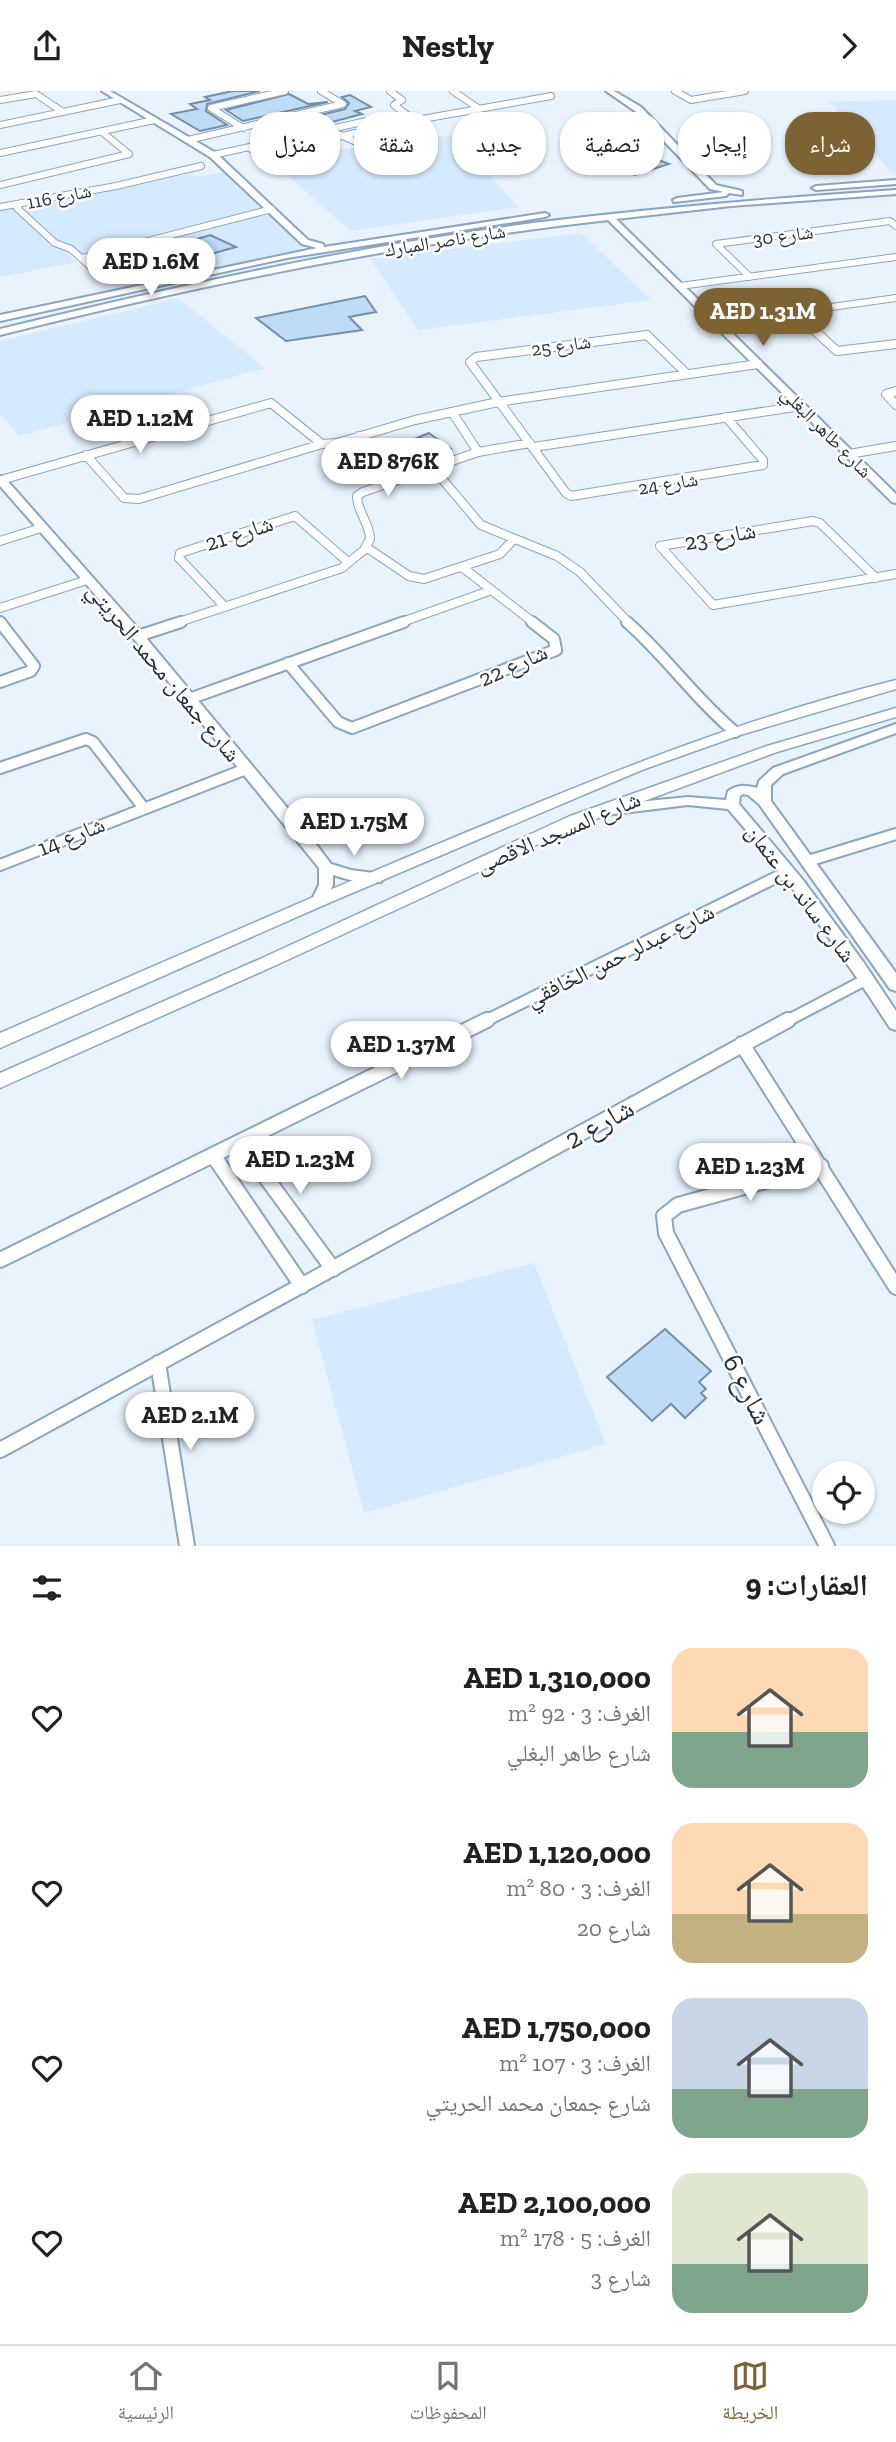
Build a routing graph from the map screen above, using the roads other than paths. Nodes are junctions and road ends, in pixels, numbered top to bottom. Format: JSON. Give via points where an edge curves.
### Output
{"nodes":[{"id":1,"x":105,"y":91,"type":"edge"},
{"id":2,"x":285,"y":91,"type":"edge"},
{"id":3,"x":321,"y":91,"type":"edge"},
{"id":4,"x":390,"y":91,"type":"edge"},
{"id":5,"x":453,"y":91,"type":"edge"},
{"id":6,"x":545,"y":91,"type":"edge"},
{"id":7,"x":609,"y":91,"type":"edge"},
{"id":8,"x":675,"y":91,"type":"edge"},
{"id":9,"x":745,"y":91,"type":"edge"},
{"id":10,"x":0,"y":100,"type":"edge"},
{"id":11,"x":120,"y":100,"type":"junction"},
{"id":12,"x":478,"y":108,"type":"junction"},
{"id":13,"x":63,"y":112,"type":"junction"},
{"id":14,"x":403,"y":112,"type":"edge"},
{"id":15,"x":438,"y":116,"type":"edge"},
{"id":16,"x":154,"y":120,"type":"junction"},
{"id":17,"x":0,"y":125,"type":"edge"},
{"id":18,"x":243,"y":128,"type":"junction"},
{"id":19,"x":102,"y":132,"type":"junction"},
{"id":20,"x":354,"y":133,"type":"edge"},
{"id":21,"x":341,"y":136,"type":"joint"},
{"id":22,"x":188,"y":140,"type":"junction"},
{"id":23,"x":249,"y":148,"type":"joint"},
{"id":24,"x":0,"y":153,"type":"edge"},
{"id":25,"x":213,"y":155,"type":"junction"},
{"id":26,"x":201,"y":166,"type":"dead end"},
{"id":27,"x":896,"y":182,"type":"edge"},
{"id":28,"x":0,"y":185,"type":"edge"},
{"id":29,"x":105,"y":187,"type":"junction"},
{"id":30,"x":713,"y":187,"type":"junction"},
{"id":31,"x":778,"y":190,"type":"dead end"},
{"id":32,"x":752,"y":192,"type":"dead end"},
{"id":33,"x":896,"y":192,"type":"edge"},
{"id":34,"x":739,"y":193,"type":"junction"},
{"id":35,"x":699,"y":197,"type":"junction"},
{"id":36,"x":108,"y":198,"type":"dead end"},
{"id":37,"x":21,"y":203,"type":"junction"},
{"id":38,"x":0,"y":207,"type":"edge"},
{"id":39,"x":272,"y":209,"type":"junction"},
{"id":40,"x":610,"y":217,"type":"junction"},
{"id":41,"x":542,"y":220,"type":"junction"},
{"id":42,"x":896,"y":226,"type":"edge"},
{"id":43,"x":305,"y":242,"type":"junction"},
{"id":44,"x":330,"y":247,"type":"junction"},
{"id":45,"x":287,"y":255,"type":"junction"},
{"id":46,"x":896,"y":257,"type":"edge"},
{"id":47,"x":82,"y":258,"type":"junction"},
{"id":48,"x":91,"y":267,"type":"dead end"},
{"id":49,"x":750,"y":277,"type":"junction"},
{"id":50,"x":164,"y":280,"type":"junction"},
{"id":51,"x":680,"y":286,"type":"junction"},
{"id":52,"x":181,"y":289,"type":"junction"},
{"id":53,"x":896,"y":298,"type":"edge"},
{"id":54,"x":794,"y":312,"type":"junction"},
{"id":55,"x":0,"y":318,"type":"edge"},
{"id":56,"x":717,"y":323,"type":"junction"},
{"id":57,"x":0,"y":332,"type":"edge"},
{"id":58,"x":896,"y":344,"type":"edge"},
{"id":59,"x":758,"y":364,"type":"junction"},
{"id":60,"x":687,"y":374,"type":"junction"},
{"id":61,"x":896,"y":391,"type":"edge"},
{"id":62,"x":498,"y":402,"type":"junction"},
{"id":63,"x":896,"y":405,"type":"edge"},
{"id":64,"x":800,"y":406,"type":"junction"},
{"id":65,"x":452,"y":412,"type":"junction"},
{"id":66,"x":726,"y":417,"type":"junction"},
{"id":67,"x":514,"y":424,"type":"joint"},
{"id":68,"x":359,"y":436,"type":"junction"},
{"id":69,"x":322,"y":445,"type":"junction"},
{"id":70,"x":532,"y":445,"type":"junction"},
{"id":71,"x":896,"y":446,"type":"edge"},
{"id":72,"x":478,"y":451,"type":"junction"},
{"id":73,"x":849,"y":454,"type":"junction"},
{"id":74,"x":86,"y":455,"type":"junction"},
{"id":75,"x":432,"y":467,"type":"junction"},
{"id":76,"x":410,"y":475,"type":"junction"},
{"id":77,"x":1,"y":480,"type":"edge"},
{"id":78,"x":896,"y":500,"type":"edge"},
{"id":79,"x":41,"y":528,"type":"junction"},
{"id":80,"x":513,"y":540,"type":"junction"},
{"id":81,"x":0,"y":541,"type":"edge"},
{"id":82,"x":366,"y":547,"type":"junction"},
{"id":83,"x":348,"y":562,"type":"junction"},
{"id":84,"x":463,"y":567,"type":"junction"},
{"id":85,"x":896,"y":574,"type":"edge"},
{"id":86,"x":876,"y":578,"type":"junction"},
{"id":87,"x":87,"y":580,"type":"junction"},
{"id":88,"x":492,"y":590,"type":"junction"},
{"id":89,"x":225,"y":607,"type":"junction"},
{"id":90,"x":0,"y":608,"type":"edge"},
{"id":91,"x":0,"y":622,"type":"edge"},
{"id":92,"x":138,"y":636,"type":"junction"},
{"id":93,"x":288,"y":663,"type":"junction"},
{"id":94,"x":0,"y":682,"type":"edge"},
{"id":95,"x":896,"y":684,"type":"edge"},
{"id":96,"x":189,"y":699,"type":"junction"},
{"id":97,"x":896,"y":712,"type":"edge"},
{"id":98,"x":896,"y":728,"type":"edge"},
{"id":99,"x":731,"y":733,"type":"junction"},
{"id":100,"x":0,"y":768,"type":"edge"},
{"id":101,"x":246,"y":769,"type":"junction"},
{"id":102,"x":704,"y":773,"type":"junction"},
{"id":103,"x":602,"y":781,"type":"junction"},
{"id":104,"x":764,"y":801,"type":"junction"},
{"id":105,"x":732,"y":805,"type":"junction"},
{"id":106,"x":143,"y":807,"type":"junction"},
{"id":107,"x":599,"y":811,"type":"junction"},
{"id":108,"x":576,"y":820,"type":"junction"},
{"id":109,"x":896,"y":834,"type":"edge"},
{"id":110,"x":808,"y":861,"type":"junction"},
{"id":111,"x":0,"y":865,"type":"edge"},
{"id":112,"x":326,"y":867,"type":"junction"},
{"id":113,"x":787,"y":872,"type":"junction"},
{"id":114,"x":376,"y":878,"type":"junction"},
{"id":115,"x":318,"y":901,"type":"junction"},
{"id":116,"x":143,"y":978,"type":"junction"},
{"id":117,"x":867,"y":979,"type":"junction"},
{"id":118,"x":896,"y":985,"type":"edge"},
{"id":119,"x":896,"y":1024,"type":"edge"},
{"id":120,"x":0,"y":1039,"type":"edge"},
{"id":121,"x":742,"y":1044,"type":"junction"},
{"id":122,"x":0,"y":1051,"type":"edge"},
{"id":123,"x":30,"y":1067,"type":"junction"},
{"id":124,"x":0,"y":1074,"type":"edge"},
{"id":125,"x":0,"y":1081,"type":"edge"},
{"id":126,"x":240,"y":1142,"type":"junction"},
{"id":127,"x":214,"y":1155,"type":"junction"},
{"id":128,"x":821,"y":1166,"type":"junction"},
{"id":129,"x":0,"y":1260,"type":"edge"},
{"id":130,"x":332,"y":1269,"type":"junction"},
{"id":131,"x":302,"y":1286,"type":"junction"},
{"id":132,"x":896,"y":1287,"type":"edge"},
{"id":133,"x":158,"y":1363,"type":"junction"},
{"id":134,"x":0,"y":1450,"type":"edge"},
{"id":135,"x":187,"y":1546,"type":"edge"},
{"id":136,"x":827,"y":1546,"type":"edge"}],
"edges":[{"from":1,"to":11,"type":"street"},
{"from":2,"to":18,"type":"street","via":[[210,108]]},
{"from":3,"to":18,"type":"street","via":[[343,104]]},
{"from":4,"to":14,"type":"street","via":[[402,100],[394,105]]},
{"from":5,"to":12,"type":"street"},
{"from":6,"to":12,"type":"street","via":[[551,96]]},
{"from":7,"to":30,"type":"street","via":[[638,109]]},
{"from":8,"to":9,"type":"street","via":[[691,100]]},
{"from":10,"to":13,"type":"street","via":[[36,94]]},
{"from":11,"to":13,"type":"street"},
{"from":11,"to":16,"type":"street"},
{"from":12,"to":15,"type":"street"},
{"from":13,"to":17,"type":"street"},
{"from":16,"to":19,"type":"street"},
{"from":16,"to":22,"type":"street"},
{"from":18,"to":22,"type":"street"},
{"from":19,"to":24,"type":"street"},
{"from":19,"to":28,"type":"street","via":[[129,154]]},
{"from":20,"to":21,"type":"street"},
{"from":21,"to":23,"type":"street","via":[[262,154]]},
{"from":22,"to":25,"type":"street"},
{"from":23,"to":25,"type":"street"},
{"from":25,"to":39,"type":"street"},
{"from":26,"to":29,"type":"street","name":"شارع 116"},
{"from":27,"to":31,"type":"street"},
{"from":29,"to":36,"type":"street","name":"شارع 116"},
{"from":29,"to":37,"type":"street","name":"شارع 116"},
{"from":30,"to":34,"type":"street"},
{"from":30,"to":35,"type":"street"},
{"from":32,"to":34,"type":"street","name":"شارع ناصر المبارك"},
{"from":33,"to":40,"type":"street","name":"شارع ناصر المبارك"},
{"from":34,"to":35,"type":"street","name":"شارع ناصر المبارك"},
{"from":35,"to":41,"type":"street","name":"شارع ناصر المبارك"},
{"from":37,"to":38,"type":"street"},
{"from":37,"to":47,"type":"street","name":"شارع 116","via":[[17,208],[55,243]]},
{"from":39,"to":43,"type":"street"},
{"from":39,"to":47,"type":"street"},
{"from":40,"to":41,"type":"street","name":"شارع ناصر المبارك"},
{"from":40,"to":51,"type":"street","name":"شارع طاهر البغلي"},
{"from":41,"to":44,"type":"street","name":"شارع ناصر المبارك"},
{"from":41,"to":52,"type":"street","name":"شارع ناصر المبارك"},
{"from":42,"to":49,"type":"street","name":"شارع 30","via":[[890,221],[716,244]]},
{"from":43,"to":44,"type":"street"},
{"from":43,"to":45,"type":"street","via":[[301,250]]},
{"from":44,"to":45,"type":"street","name":"شارع ناصر المبارك"},
{"from":45,"to":50,"type":"street","name":"شارع ناصر المبارك"},
{"from":46,"to":49,"type":"street","name":"شارع 30"},
{"from":47,"to":48,"type":"street","name":"شارع 116"},
{"from":49,"to":51,"type":"street","name":"شارع 30"},
{"from":50,"to":52,"type":"street","via":[[161,287]]},
{"from":50,"to":55,"type":"street","name":"شارع ناصر المبارك"},
{"from":51,"to":56,"type":"street","name":"شارع طاهر البغلي"},
{"from":52,"to":57,"type":"street","name":"شارع ناصر المبارك"},
{"from":53,"to":54,"type":"street"},
{"from":54,"to":56,"type":"street"},
{"from":54,"to":58,"type":"street","via":[[837,351]]},
{"from":56,"to":59,"type":"street","name":"شارع طاهر البغلي"},
{"from":59,"to":60,"type":"street"},
{"from":59,"to":64,"type":"street","name":"شارع طاهر البغلي"},
{"from":60,"to":62,"type":"street"},
{"from":60,"to":62,"type":"street","name":"شارع 25","via":[[646,335],[471,359]]},
{"from":61,"to":63,"type":"street","via":[[886,394]]},
{"from":62,"to":65,"type":"street"},
{"from":62,"to":67,"type":"street","name":"شارع 25"},
{"from":64,"to":66,"type":"street"},
{"from":64,"to":73,"type":"street","name":"شارع طاهر البغلي"},
{"from":65,"to":68,"type":"street"},
{"from":65,"to":72,"type":"street"},
{"from":66,"to":70,"type":"street"},
{"from":66,"to":70,"type":"street","name":"شارع 24","via":[[763,465],[579,496],[566,492]]},
{"from":67,"to":70,"type":"street","name":"شارع 24"},
{"from":68,"to":69,"type":"street"},
{"from":68,"to":76,"type":"street"},
{"from":69,"to":74,"type":"street","via":[[271,403]]},
{"from":69,"to":74,"type":"street","via":[[130,500]]},
{"from":70,"to":72,"type":"street"},
{"from":71,"to":73,"type":"street"},
{"from":72,"to":75,"type":"street"},
{"from":73,"to":78,"type":"street","name":"شارع طاهر البغلي"},
{"from":74,"to":77,"type":"street"},
{"from":75,"to":76,"type":"street"},
{"from":75,"to":80,"type":"street","via":[[481,525]]},
{"from":76,"to":82,"type":"street","via":[[357,496],[356,503],[372,529]]},
{"from":77,"to":79,"type":"street","name":"شارع جمعان محمد الحريتي"},
{"from":79,"to":81,"type":"street"},
{"from":79,"to":87,"type":"street","name":"شارع جمعان محمد الحريتي"},
{"from":80,"to":84,"type":"street","via":[[503,552]]},
{"from":80,"to":99,"type":"street","via":[[557,557],[580,572]]},
{"from":82,"to":83,"type":"street"},
{"from":82,"to":84,"type":"street","via":[[416,579]]},
{"from":83,"to":89,"type":"street","via":[[334,571]]},
{"from":83,"to":89,"type":"street","name":"شارع 21","via":[[295,516],[180,553],[179,558]]},
{"from":84,"to":88,"type":"street"},
{"from":85,"to":86,"type":"street","name":"شارع 23"},
{"from":86,"to":86,"type":"street","name":"شارع 23","via":[[712,605],[660,546],[813,521]]},
{"from":87,"to":90,"type":"street"},
{"from":87,"to":92,"type":"street","name":"شارع جمعان محمد الحريتي"},
{"from":88,"to":93,"type":"street"},
{"from":88,"to":93,"type":"street","name":"شارع 22","via":[[554,639],[556,650],[352,727],[338,722]]},
{"from":89,"to":92,"type":"street"},
{"from":91,"to":94,"type":"street","via":[[34,666]]},
{"from":92,"to":96,"type":"street","name":"شارع جمعان محمد الحريتي"},
{"from":93,"to":96,"type":"street"},
{"from":95,"to":99,"type":"main road","name":"شارع المسجد الاقصى"},
{"from":96,"to":101,"type":"street","name":"شارع جمعان محمد الحريتي"},
{"from":97,"to":102,"type":"main road","name":"شارع المسجد الاقصى"},
{"from":98,"to":104,"type":"street","name":"شارع ساند بن عثمان","via":[[778,771],[764,785]]},
{"from":99,"to":102,"type":"main road","via":[[670,767],[674,774]]},
{"from":99,"to":103,"type":"main road","name":"شارع المسجد الاقصى"},
{"from":100,"to":106,"type":"street","via":[[86,739]]},
{"from":101,"to":106,"type":"street","name":"شارع 14"},
{"from":101,"to":112,"type":"street","name":"شارع جمعان محمد الحريتي"},
{"from":102,"to":107,"type":"main road","name":"شارع المسجد الاقصى"},
{"from":103,"to":108,"type":"main road","via":[[622,781],[629,785],[628,791]]},
{"from":103,"to":114,"type":"main road","name":"شارع المسجد الاقصى"},
{"from":104,"to":105,"type":"street","via":[[752,791],[740,789],[733,794]]},
{"from":104,"to":110,"type":"street","name":"شارع ساند بن عثمان"},
{"from":105,"to":107,"type":"street","name":"شارع ساند بن عثمان","via":[[688,800]]},
{"from":105,"to":113,"type":"street","name":"شارع ساند بن عثمان"},
{"from":106,"to":111,"type":"street","name":"شارع 14"},
{"from":107,"to":108,"type":"main road","name":"شارع المسجد الاقصى"},
{"from":108,"to":123,"type":"main road","name":"شارع المسجد الاقصى"},
{"from":109,"to":110,"type":"street"},
{"from":110,"to":118,"type":"street","name":"شارع ساند بن عثمان"},
{"from":112,"to":114,"type":"street"},
{"from":112,"to":115,"type":"street","via":[[326,884]]},
{"from":113,"to":117,"type":"street","name":"شارع ساند بن عثمان"},
{"from":113,"to":126,"type":"street","name":"شارع عبدلر حمن الخافقي"},
{"from":114,"to":115,"type":"main road","name":"شارع المسجد الاقصى"},
{"from":115,"to":116,"type":"main road","name":"شارع المسجد الاقصى"},
{"from":116,"to":120,"type":"main road","name":"شارع المسجد الاقصى"},
{"from":116,"to":122,"type":"main road","via":[[110,1001]]},
{"from":117,"to":119,"type":"street","name":"شارع ساند بن عثمان"},
{"from":117,"to":121,"type":"street","name":"شارع 2"},
{"from":121,"to":128,"type":"street"},
{"from":121,"to":130,"type":"street","name":"شارع 2"},
{"from":123,"to":124,"type":"main road"},
{"from":123,"to":125,"type":"main road","name":"شارع المسجد الاقصى"},
{"from":126,"to":127,"type":"street","name":"شارع عبدلر حمن الخافقي"},
{"from":126,"to":130,"type":"street"},
{"from":127,"to":129,"type":"street","name":"شارع عبدلر حمن الخافقي"},
{"from":127,"to":131,"type":"street"},
{"from":128,"to":132,"type":"street"},
{"from":128,"to":136,"type":"street","name":"شارع 6","via":[[678,1205],[664,1216],[666,1233]]},
{"from":130,"to":131,"type":"street","name":"شارع 2"},
{"from":131,"to":133,"type":"street","name":"شارع 2"},
{"from":133,"to":134,"type":"street","name":"شارع 2"},
{"from":133,"to":135,"type":"street"}]}
